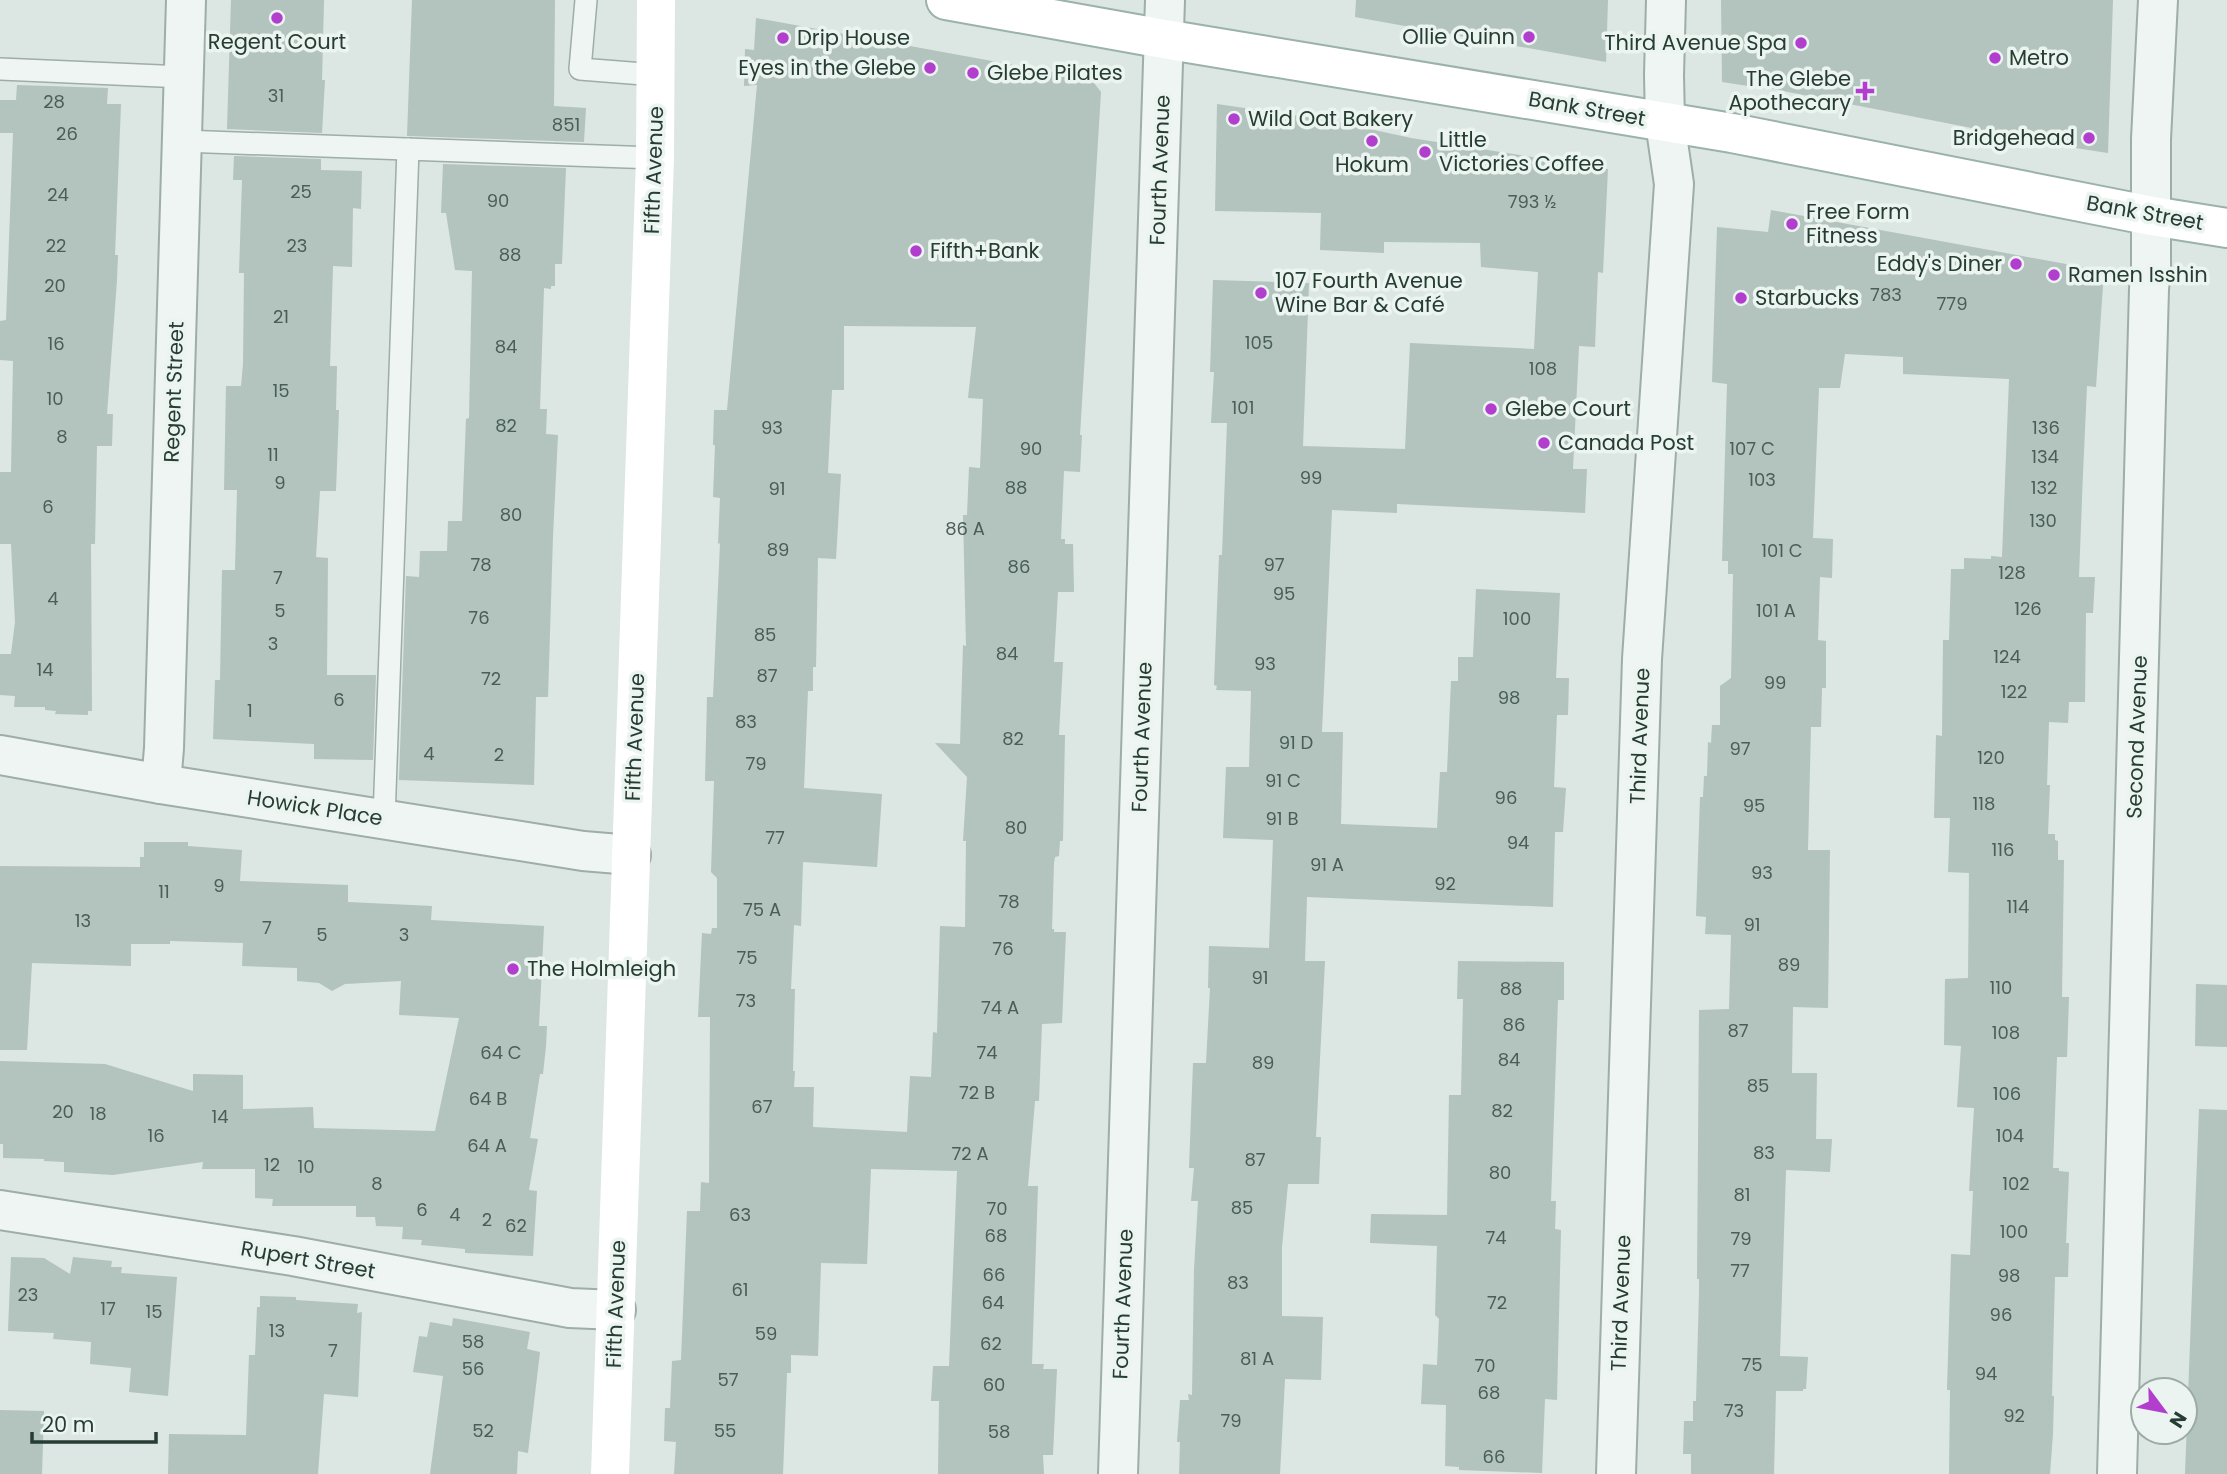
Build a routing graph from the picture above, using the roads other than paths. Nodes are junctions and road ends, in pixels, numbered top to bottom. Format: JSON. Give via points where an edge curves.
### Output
{"nodes":[{"id":1,"x":186,"y":0,"type":"edge"},
{"id":2,"x":586,"y":0,"type":"edge"},
{"id":3,"x":656,"y":0,"type":"edge"},
{"id":4,"x":946,"y":0,"type":"edge"},
{"id":5,"x":1165,"y":0,"type":"edge"},
{"id":6,"x":1666,"y":0,"type":"edge"},
{"id":7,"x":2158,"y":0,"type":"edge"},
{"id":8,"x":1164,"y":39,"type":"junction"},
{"id":9,"x":0,"y":69,"type":"edge"},
{"id":10,"x":642,"y":74,"type":"junction"},
{"id":11,"x":184,"y":77,"type":"junction"},
{"id":12,"x":1665,"y":122,"type":"junction"},
{"id":13,"x":182,"y":141,"type":"junction"},
{"id":14,"x":408,"y":149,"type":"junction"},
{"id":15,"x":655,"y":158,"type":"junction"},
{"id":16,"x":2152,"y":216,"type":"junction"},
{"id":17,"x":2227,"y":228,"type":"edge"},
{"id":18,"x":0,"y":755,"type":"edge"},
{"id":19,"x":161,"y":784,"type":"junction"},
{"id":20,"x":384,"y":819,"type":"junction"},
{"id":21,"x":631,"y":855,"type":"junction"},
{"id":22,"x":0,"y":1210,"type":"edge"},
{"id":23,"x":616,"y":1310,"type":"junction"},
{"id":24,"x":610,"y":1474,"type":"edge"},
{"id":25,"x":1118,"y":1474,"type":"edge"},
{"id":26,"x":1616,"y":1474,"type":"edge"},
{"id":27,"x":2117,"y":1474,"type":"edge"}],
"edges":[{"from":1,"to":11,"type":"street","name":"Regent Street"},
{"from":2,"to":10,"type":"lane","via":[[580,69]]},
{"from":3,"to":10,"type":"street","name":"Fifth Avenue"},
{"from":4,"to":8,"type":"street","name":"Bank Street"},
{"from":5,"to":8,"type":"street","name":"Fourth Avenue"},
{"from":6,"to":12,"type":"street","name":"Third Avenue"},
{"from":7,"to":16,"type":"street","name":"Second Avenue"},
{"from":8,"to":12,"type":"street","name":"Bank Street"},
{"from":8,"to":25,"type":"street","name":"Fourth Avenue"},
{"from":9,"to":11,"type":"lane"},
{"from":10,"to":15,"type":"street","name":"Fifth Avenue"},
{"from":11,"to":13,"type":"street","name":"Regent Street"},
{"from":12,"to":16,"type":"street","name":"Bank Street"},
{"from":12,"to":26,"type":"street","name":"Third Avenue","via":[[1674,184],[1642,659]]},
{"from":13,"to":14,"type":"lane"},
{"from":13,"to":19,"type":"street","name":"Regent Street"},
{"from":14,"to":15,"type":"lane"},
{"from":14,"to":20,"type":"lane"},
{"from":15,"to":21,"type":"street","name":"Fifth Avenue"},
{"from":16,"to":17,"type":"street","name":"Bank Street"},
{"from":16,"to":27,"type":"street","name":"Second Avenue"},
{"from":18,"to":19,"type":"street","name":"Howick Place"},
{"from":19,"to":20,"type":"street","name":"Howick Place"},
{"from":20,"to":21,"type":"street","name":"Howick Place"},
{"from":21,"to":23,"type":"street","name":"Fifth Avenue"},
{"from":22,"to":23,"type":"street","name":"Rupert Street","via":[[293,1256],[570,1308]]},
{"from":23,"to":24,"type":"street","name":"Fifth Avenue"}]}
